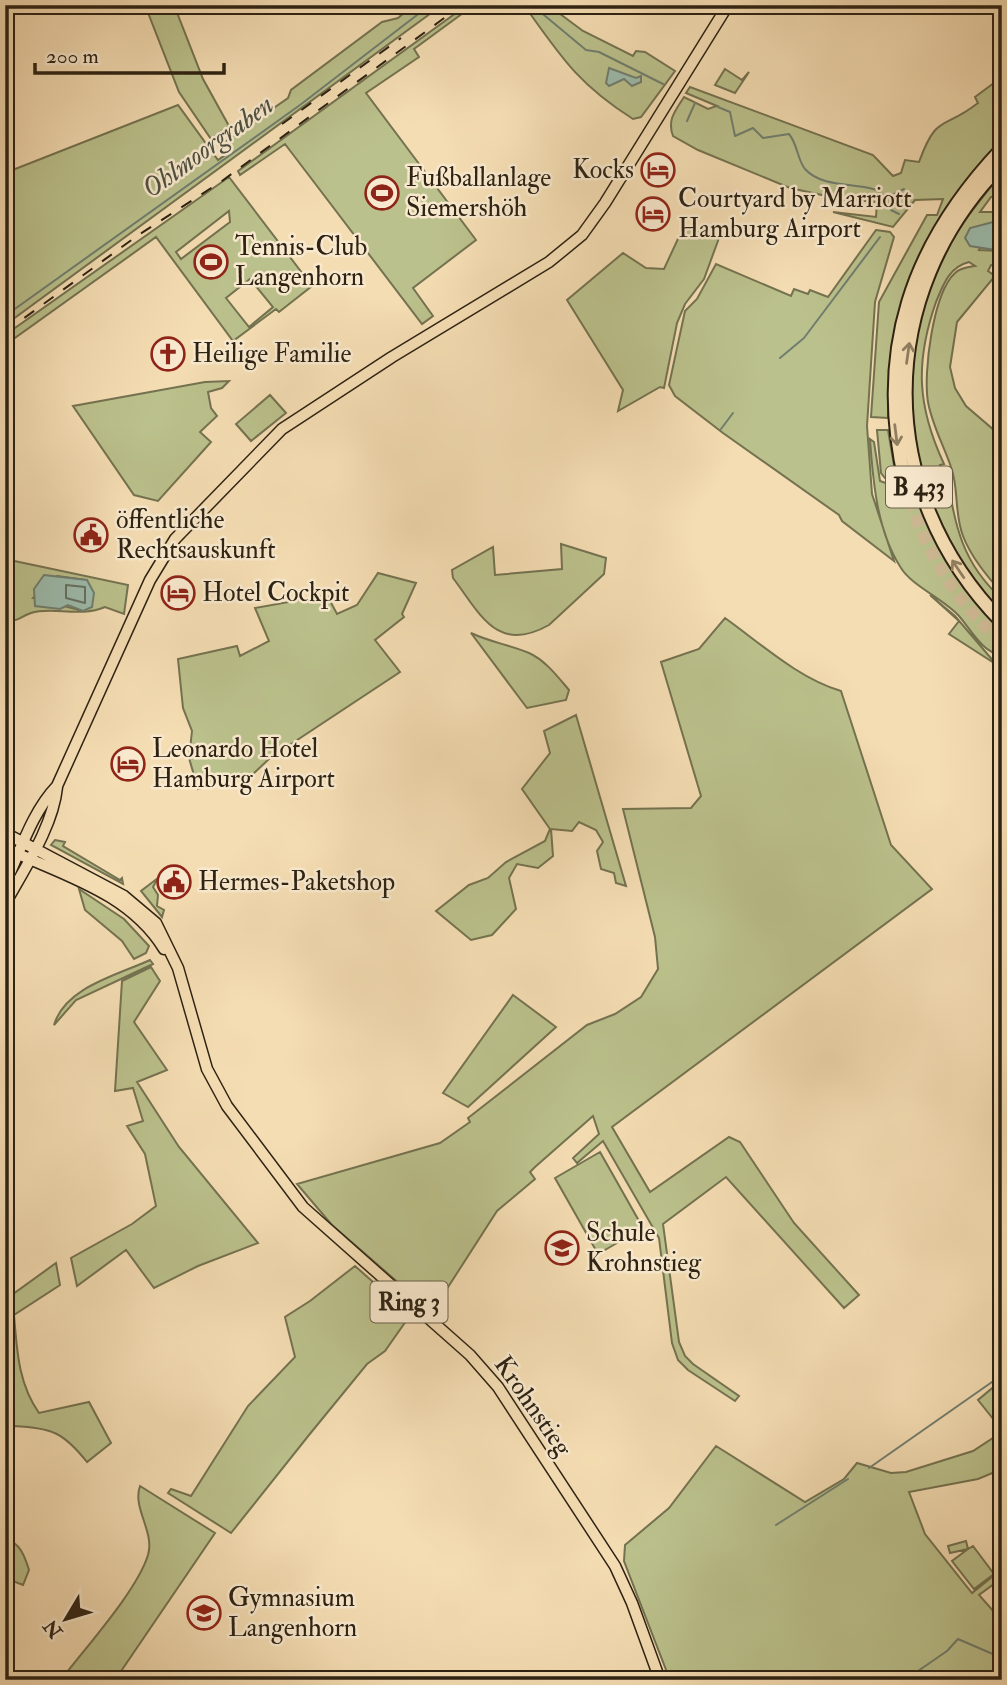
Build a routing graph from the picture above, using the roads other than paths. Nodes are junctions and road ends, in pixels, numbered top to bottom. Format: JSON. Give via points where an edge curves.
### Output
{"nodes":[{"id":1,"x":728,"y":5,"type":"edge"},
{"id":2,"x":1002,"y":149,"type":"edge"},
{"id":3,"x":1000,"y":166,"type":"edge"},
{"id":4,"x":905,"y":481,"type":"tunnel mouth"},
{"id":5,"x":1002,"y":622,"type":"edge"},
{"id":6,"x":57,"y":786,"type":"junction"},
{"id":7,"x":35,"y":819,"type":"junction"},
{"id":8,"x":5,"y":832,"type":"edge"},
{"id":9,"x":24,"y":842,"type":"junction"},
{"id":10,"x":5,"y":848,"type":"edge"},
{"id":11,"x":34,"y":848,"type":"junction"},
{"id":12,"x":18,"y":854,"type":"junction"},
{"id":13,"x":29,"y":859,"type":"junction"},
{"id":14,"x":5,"y":884,"type":"edge"},
{"id":15,"x":5,"y":904,"type":"edge"},
{"id":16,"x":183,"y":991,"type":"junction"},
{"id":17,"x":660,"y":1680,"type":"edge"}],
"edges":[{"from":1,"to":6,"type":"main road","via":[[583,234],[549,262],[282,429],[175,539],[149,580]]},
{"from":2,"to":4,"type":"highway","number":"B 433","one_way":true,"via":[[939,230],[904,309],[893,394]]},
{"from":5,"to":3,"type":"highway","number":"B 433","one_way":true,"via":[[968,583],[935,528],[914,470],[905,401],[912,328],[931,268],[961,214]]},
{"from":6,"to":7,"type":"main road"},
{"from":6,"to":11,"type":"main road","via":[[56,799]]},
{"from":7,"to":8,"type":"main road"},
{"from":7,"to":9,"type":"main road"},
{"from":8,"to":9,"type":"main road","name":"Krohnstieg","number":"Ring 3"},
{"from":9,"to":11,"type":"main road","name":"Krohnstieg","number":"Ring 3"},
{"from":9,"to":12,"type":"main road"},
{"from":10,"to":12,"type":"main road","name":"Krohnstieg","number":"Ring 3"},
{"from":11,"to":13,"type":"main road"},
{"from":11,"to":16,"type":"main road","name":"Krohnstieg","number":"Ring 3","via":[[124,896],[146,913],[169,946]]},
{"from":12,"to":13,"type":"main road","name":"Krohnstieg","number":"Ring 3"},
{"from":12,"to":14,"type":"main road"},
{"from":13,"to":15,"type":"main road"},
{"from":13,"to":16,"type":"main road","name":"Krohnstieg","number":"Ring 3","via":[[98,890],[139,917],[164,949]]},
{"from":16,"to":17,"type":"main road","name":"Krohnstieg","number":"Ring 3","via":[[217,1090],[295,1198],[470,1355],[498,1387],[615,1566]]}]}
